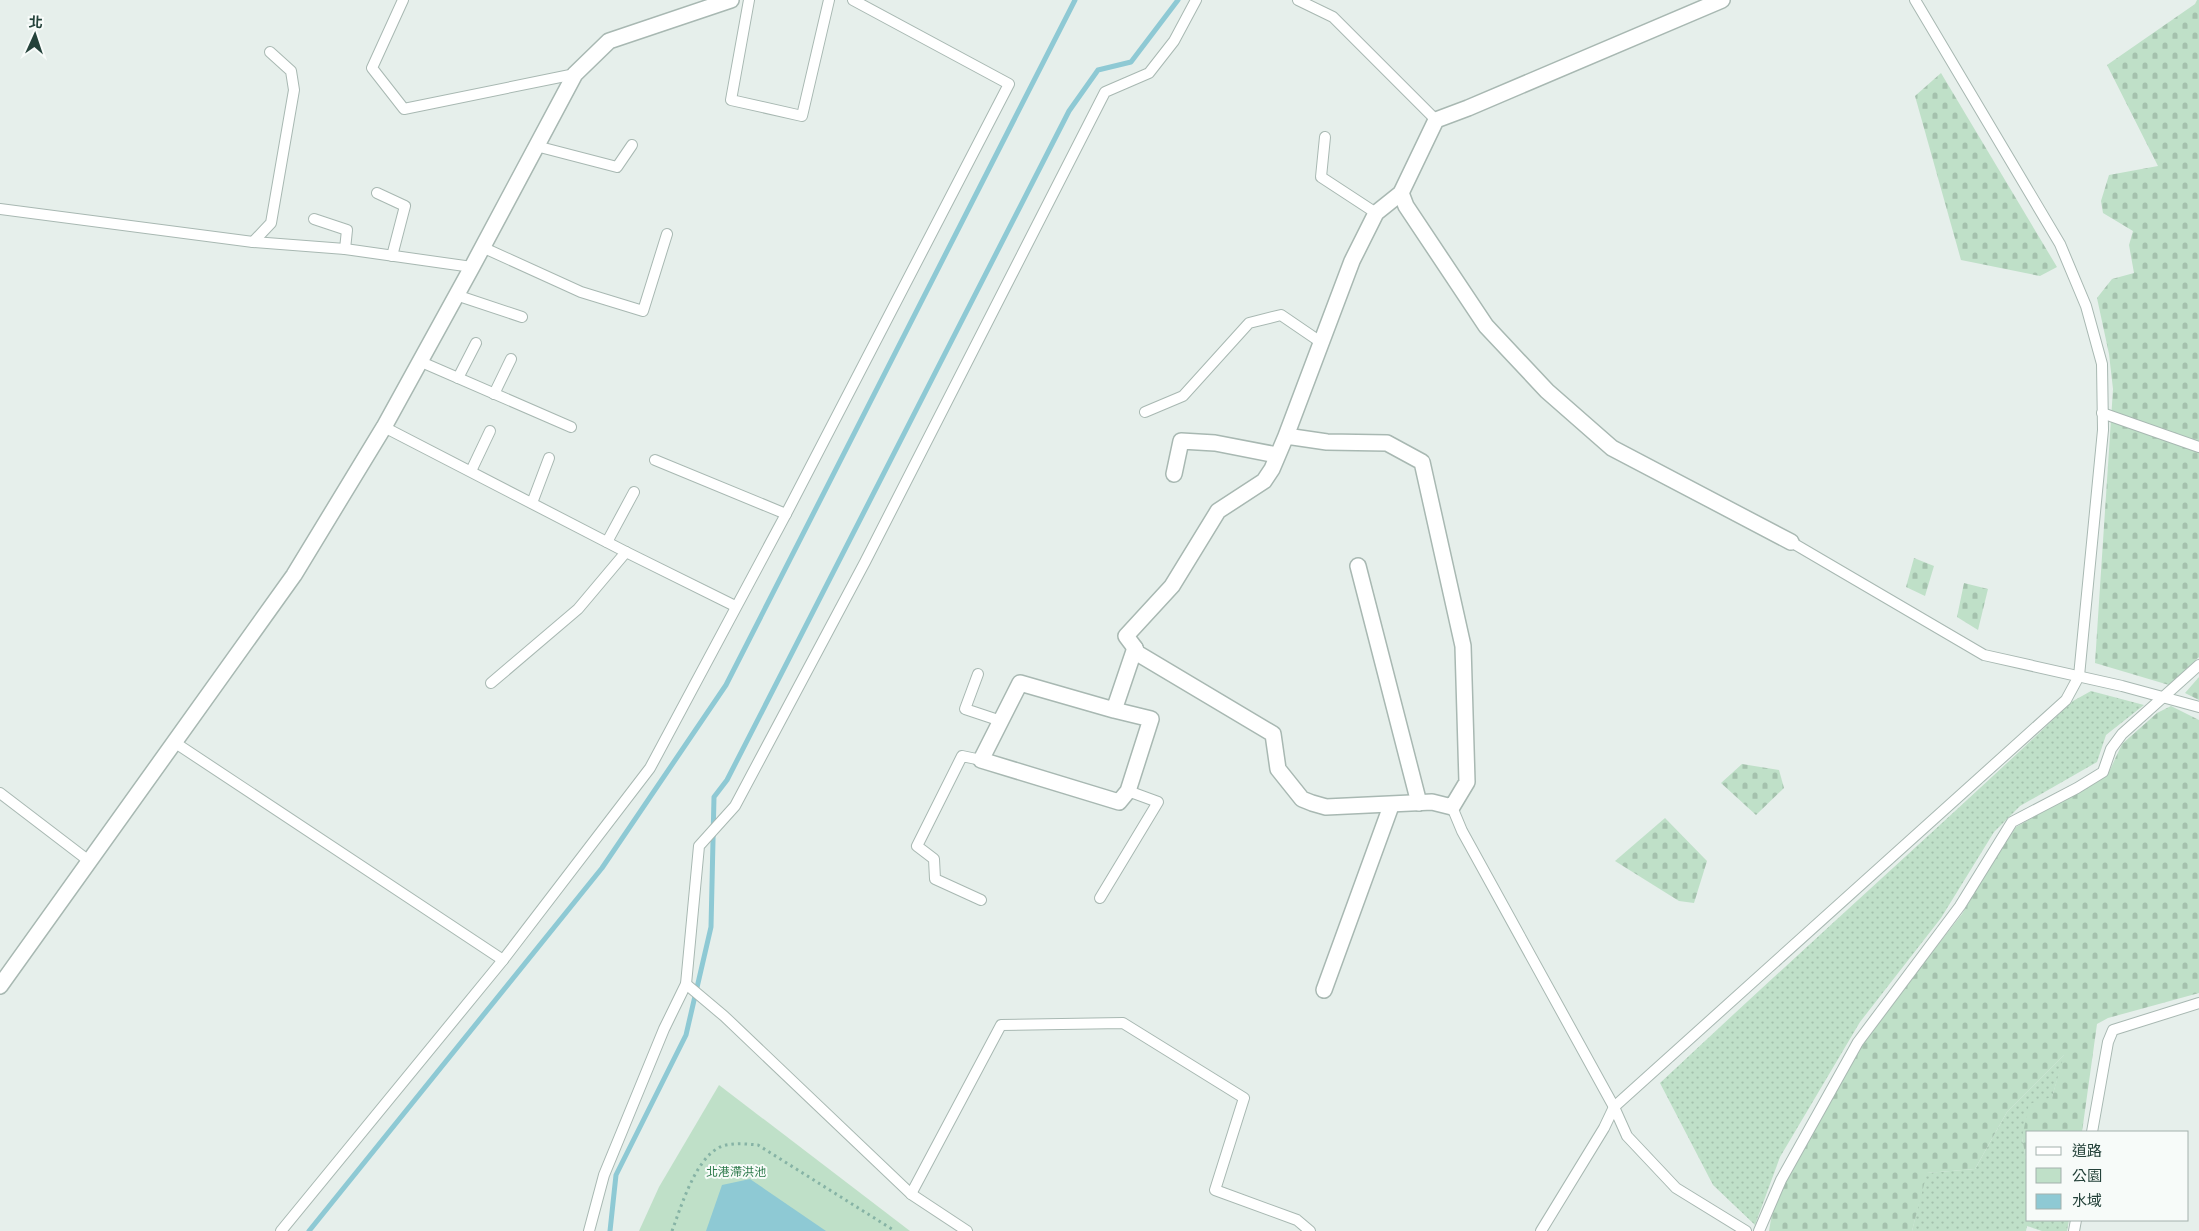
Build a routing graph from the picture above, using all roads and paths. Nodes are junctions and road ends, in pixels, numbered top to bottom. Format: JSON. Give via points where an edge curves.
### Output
{"nodes":[{"id":1,"x":403,"y":0,"type":"edge"},
{"id":2,"x":731,"y":0,"type":"edge"},
{"id":3,"x":749,"y":0,"type":"edge"},
{"id":4,"x":829,"y":0,"type":"edge"},
{"id":5,"x":853,"y":0,"type":"edge"},
{"id":6,"x":1196,"y":0,"type":"edge"},
{"id":7,"x":1298,"y":0,"type":"edge"},
{"id":8,"x":1722,"y":0,"type":"edge"},
{"id":9,"x":1915,"y":0,"type":"edge"},
{"id":10,"x":270,"y":52,"type":"dead end"},
{"id":11,"x":575,"y":74,"type":"junction"},
{"id":12,"x":1436,"y":120,"type":"junction"},
{"id":13,"x":1326,"y":137,"type":"dead end"},
{"id":14,"x":632,"y":145,"type":"dead end"},
{"id":15,"x":536,"y":146,"type":"junction"},
{"id":16,"x":377,"y":193,"type":"dead end"},
{"id":17,"x":1401,"y":193,"type":"junction"},
{"id":18,"x":0,"y":209,"type":"edge"},
{"id":19,"x":1376,"y":213,"type":"junction"},
{"id":20,"x":314,"y":219,"type":"dead end"},
{"id":21,"x":667,"y":234,"type":"dead end"},
{"id":22,"x":253,"y":242,"type":"junction"},
{"id":23,"x":482,"y":247,"type":"junction"},
{"id":24,"x":345,"y":249,"type":"junction"},
{"id":25,"x":392,"y":256,"type":"junction"},
{"id":26,"x":472,"y":267,"type":"junction"},
{"id":27,"x":456,"y":295,"type":"junction"},
{"id":28,"x":522,"y":316,"type":"dead end"},
{"id":29,"x":476,"y":343,"type":"dead end"},
{"id":30,"x":1322,"y":343,"type":"junction"},
{"id":31,"x":511,"y":359,"type":"dead end"},
{"id":32,"x":419,"y":361,"type":"junction"},
{"id":33,"x":458,"y":378,"type":"junction"},
{"id":34,"x":494,"y":394,"type":"junction"},
{"id":35,"x":1145,"y":412,"type":"dead end"},
{"id":36,"x":2102,"y":413,"type":"junction"},
{"id":37,"x":384,"y":427,"type":"junction"},
{"id":38,"x":571,"y":427,"type":"dead end"},
{"id":39,"x":490,"y":431,"type":"dead end"},
{"id":40,"x":1286,"y":436,"type":"junction"},
{"id":41,"x":2199,"y":447,"type":"edge"},
{"id":42,"x":1278,"y":455,"type":"junction"},
{"id":43,"x":550,"y":458,"type":"dead end"},
{"id":44,"x":655,"y":460,"type":"dead end"},
{"id":45,"x":471,"y":471,"type":"junction"},
{"id":46,"x":1174,"y":474,"type":"dead end"},
{"id":47,"x":634,"y":492,"type":"dead end"},
{"id":48,"x":532,"y":503,"type":"junction"},
{"id":49,"x":786,"y":514,"type":"junction"},
{"id":50,"x":607,"y":542,"type":"junction"},
{"id":51,"x":1791,"y":542,"type":"joint"},
{"id":52,"x":626,"y":552,"type":"junction"},
{"id":53,"x":1358,"y":566,"type":"dead end"},
{"id":54,"x":735,"y":606,"type":"junction"},
{"id":55,"x":1136,"y":648,"type":"junction"},
{"id":56,"x":2199,"y":665,"type":"edge"},
{"id":57,"x":978,"y":674,"type":"dead end"},
{"id":58,"x":2079,"y":676,"type":"junction"},
{"id":59,"x":491,"y":683,"type":"dead end"},
{"id":60,"x":2164,"y":698,"type":"junction"},
{"id":61,"x":2199,"y":707,"type":"edge"},
{"id":62,"x":1114,"y":710,"type":"junction"},
{"id":63,"x":1001,"y":722,"type":"junction"},
{"id":64,"x":174,"y":742,"type":"junction"},
{"id":65,"x":981,"y":760,"type":"junction"},
{"id":66,"x":1128,"y":792,"type":"junction"},
{"id":67,"x":0,"y":793,"type":"edge"},
{"id":68,"x":1418,"y":803,"type":"junction"},
{"id":69,"x":1391,"y":806,"type":"junction"},
{"id":70,"x":1452,"y":807,"type":"junction"},
{"id":71,"x":89,"y":861,"type":"junction"},
{"id":72,"x":1100,"y":898,"type":"dead end"},
{"id":73,"x":981,"y":900,"type":"dead end"},
{"id":74,"x":503,"y":960,"type":"junction"},
{"id":75,"x":686,"y":984,"type":"junction"},
{"id":76,"x":0,"y":986,"type":"edge"},
{"id":77,"x":1324,"y":990,"type":"dead end"},
{"id":78,"x":2199,"y":1003,"type":"edge"},
{"id":79,"x":1614,"y":1107,"type":"junction"},
{"id":80,"x":2092,"y":1131,"type":"edge"},
{"id":81,"x":911,"y":1194,"type":"junction"},
{"id":82,"x":281,"y":1231,"type":"edge"},
{"id":83,"x":590,"y":1231,"type":"edge"},
{"id":84,"x":672,"y":1231,"type":"edge"},
{"id":85,"x":896,"y":1231,"type":"edge"},
{"id":86,"x":967,"y":1231,"type":"edge"},
{"id":87,"x":1310,"y":1231,"type":"edge"},
{"id":88,"x":1541,"y":1231,"type":"edge"},
{"id":89,"x":1746,"y":1231,"type":"edge"},
{"id":90,"x":1759,"y":1231,"type":"edge"}],
"edges":[{"from":1,"to":11,"type":"lane","via":[[372,68],[404,109]]},
{"from":2,"to":11,"type":"street","via":[[609,41]]},
{"from":3,"to":4,"type":"lane","via":[[731,100],[802,116]]},
{"from":5,"to":49,"type":"lane","via":[[1009,84]]},
{"from":6,"to":75,"type":"lane","via":[[1174,41],[1149,73],[1105,92],[865,562],[736,806],[699,846]]},
{"from":7,"to":12,"type":"lane","via":[[1333,17]]},
{"from":8,"to":12,"type":"street"},
{"from":9,"to":36,"type":"lane","via":[[2060,244],[2086,306],[2102,364]]},
{"from":10,"to":22,"type":"lane","via":[[291,70],[294,90],[271,223]]},
{"from":11,"to":15,"type":"street"},
{"from":12,"to":17,"type":"street"},
{"from":13,"to":19,"type":"lane","via":[[1321,177]]},
{"from":14,"to":15,"type":"lane","via":[[617,167]]},
{"from":15,"to":23,"type":"street"},
{"from":16,"to":25,"type":"lane","via":[[406,206]]},
{"from":17,"to":19,"type":"street"},
{"from":17,"to":51,"type":"street","via":[[1406,206],[1486,326],[1547,391],[1612,448]]},
{"from":18,"to":22,"type":"lane"},
{"from":19,"to":30,"type":"street","via":[[1352,261]]},
{"from":20,"to":24,"type":"lane","via":[[347,230]]},
{"from":21,"to":23,"type":"lane","via":[[643,311],[580,292]]},
{"from":22,"to":24,"type":"lane"},
{"from":23,"to":26,"type":"street"},
{"from":24,"to":25,"type":"lane"},
{"from":25,"to":26,"type":"lane"},
{"from":26,"to":27,"type":"street"},
{"from":27,"to":28,"type":"lane"},
{"from":27,"to":32,"type":"street"},
{"from":29,"to":33,"type":"lane"},
{"from":30,"to":35,"type":"lane","via":[[1281,315],[1249,323],[1183,396]]},
{"from":30,"to":40,"type":"street"},
{"from":31,"to":34,"type":"lane"},
{"from":32,"to":33,"type":"lane"},
{"from":32,"to":37,"type":"street"},
{"from":33,"to":34,"type":"lane"},
{"from":34,"to":38,"type":"lane"},
{"from":36,"to":41,"type":"lane"},
{"from":36,"to":58,"type":"lane"},
{"from":37,"to":45,"type":"lane"},
{"from":37,"to":64,"type":"street","via":[[294,576]]},
{"from":39,"to":45,"type":"lane"},
{"from":40,"to":42,"type":"street"},
{"from":40,"to":70,"type":"street","via":[[1327,442],[1387,443],[1422,462],[1463,646],[1467,782]]},
{"from":42,"to":46,"type":"street","via":[[1215,443],[1181,441]]},
{"from":42,"to":55,"type":"street","via":[[1264,481],[1218,511],[1172,586],[1126,636]]},
{"from":43,"to":48,"type":"lane"},
{"from":44,"to":49,"type":"lane"},
{"from":45,"to":48,"type":"lane"},
{"from":47,"to":50,"type":"lane"},
{"from":48,"to":50,"type":"lane"},
{"from":49,"to":54,"type":"lane"},
{"from":50,"to":52,"type":"lane"},
{"from":51,"to":58,"type":"lane","via":[[1984,655]]},
{"from":52,"to":54,"type":"lane"},
{"from":52,"to":59,"type":"lane","via":[[578,610]]},
{"from":53,"to":68,"type":"street"},
{"from":54,"to":74,"type":"lane","via":[[650,768]]},
{"from":55,"to":62,"type":"street"},
{"from":55,"to":69,"type":"street","via":[[1137,653],[1273,734],[1278,769],[1302,799],[1326,807]]},
{"from":56,"to":60,"type":"lane"},
{"from":57,"to":63,"type":"lane","via":[[965,709]]},
{"from":58,"to":60,"type":"lane"},
{"from":58,"to":79,"type":"lane","via":[[2066,700]]},
{"from":60,"to":61,"type":"lane"},
{"from":60,"to":90,"type":"lane","via":[[2122,734],[2111,750],[2103,772],[2012,822],[1960,906],[1858,1042],[1781,1180]]},
{"from":62,"to":63,"type":"street","via":[[1020,683]]},
{"from":62,"to":66,"type":"street","via":[[1151,719]]},
{"from":63,"to":65,"type":"street"},
{"from":64,"to":71,"type":"street"},
{"from":64,"to":74,"type":"lane"},
{"from":65,"to":66,"type":"street","via":[[1119,802]]},
{"from":65,"to":73,"type":"lane","via":[[962,756],[917,846],[934,859],[935,880]]},
{"from":66,"to":72,"type":"lane","via":[[1158,802]]},
{"from":67,"to":71,"type":"lane"},
{"from":68,"to":69,"type":"street"},
{"from":68,"to":70,"type":"street","via":[[1432,802]]},
{"from":69,"to":77,"type":"street"},
{"from":70,"to":79,"type":"lane","via":[[1462,831]]},
{"from":71,"to":76,"type":"street"},
{"from":74,"to":82,"type":"lane"},
{"from":75,"to":81,"type":"lane","via":[[724,1016]]},
{"from":75,"to":83,"type":"lane","via":[[604,1175]]},
{"from":78,"to":80,"type":"lane","via":[[2113,1030]]},
{"from":79,"to":88,"type":"lane"},
{"from":79,"to":89,"type":"lane","via":[[1627,1136],[1676,1188]]},
{"from":81,"to":86,"type":"lane"},
{"from":81,"to":87,"type":"lane","via":[[1001,1025],[1123,1023],[1244,1098],[1215,1190],[1296,1220]]},
{"from":84,"to":85,"type":"path","via":[[689,1185],[705,1161],[719,1148],[737,1144],[758,1145]]}]}
